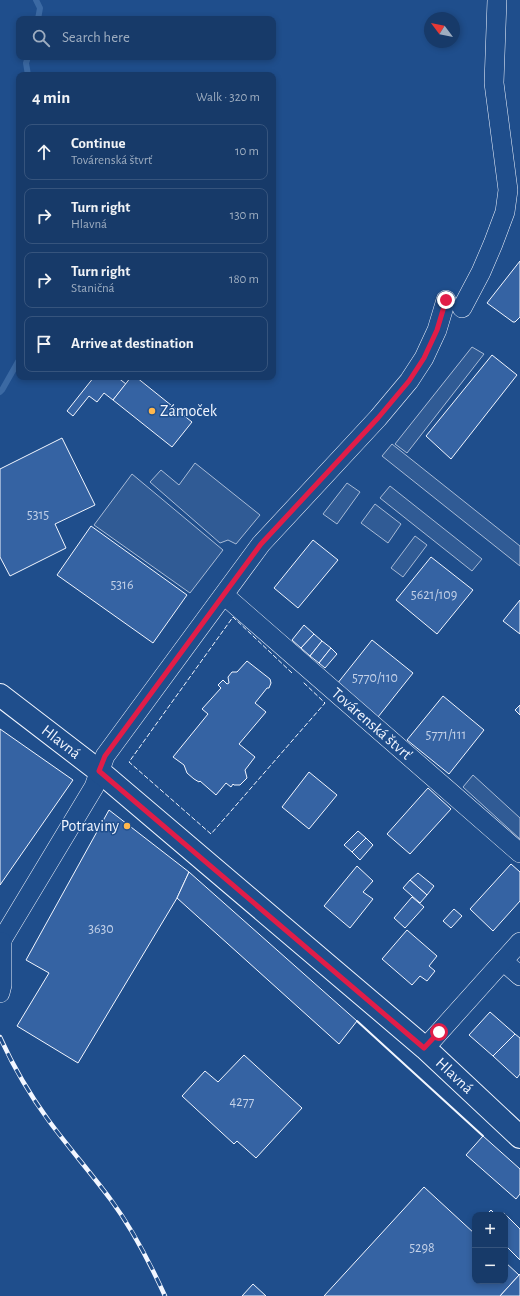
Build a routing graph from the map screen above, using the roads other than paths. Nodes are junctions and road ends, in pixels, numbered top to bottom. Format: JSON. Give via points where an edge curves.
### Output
{"nodes":[{"id":1,"x":497,"y":0,"type":"edge"},
{"id":2,"x":224,"y":595,"type":"junction"},
{"id":3,"x":0,"y":695,"type":"edge"},
{"id":4,"x":97,"y":779,"type":"junction"},
{"id":5,"x":520,"y":853,"type":"edge"},
{"id":6,"x":520,"y":942,"type":"edge"},
{"id":7,"x":1,"y":943,"type":"edge"},
{"id":8,"x":503,"y":961,"type":"junction"},
{"id":9,"x":520,"y":976,"type":"edge"},
{"id":10,"x":0,"y":993,"type":"edge"},
{"id":11,"x":424,"y":1048,"type":"junction"},
{"id":12,"x":520,"y":1137,"type":"edge"}],
"edges":[{"from":1,"to":2,"type":"street","via":[[494,83],[508,190],[505,212],[481,272],[454,304],[409,381],[261,544]]},
{"from":2,"to":4,"type":"street","via":[[105,756]]},
{"from":2,"to":5,"type":"street","name":"Továrenská štvrť"},
{"from":3,"to":4,"type":"main road","name":"Hlavná"},
{"from":4,"to":7,"type":"street"},
{"from":4,"to":11,"type":"main road","name":"Hlavná"},
{"from":6,"to":8,"type":"street"},
{"from":7,"to":10,"type":"street"},
{"from":8,"to":9,"type":"street"},
{"from":8,"to":11,"type":"street"},
{"from":11,"to":12,"type":"main road","name":"Hlavná"}]}
